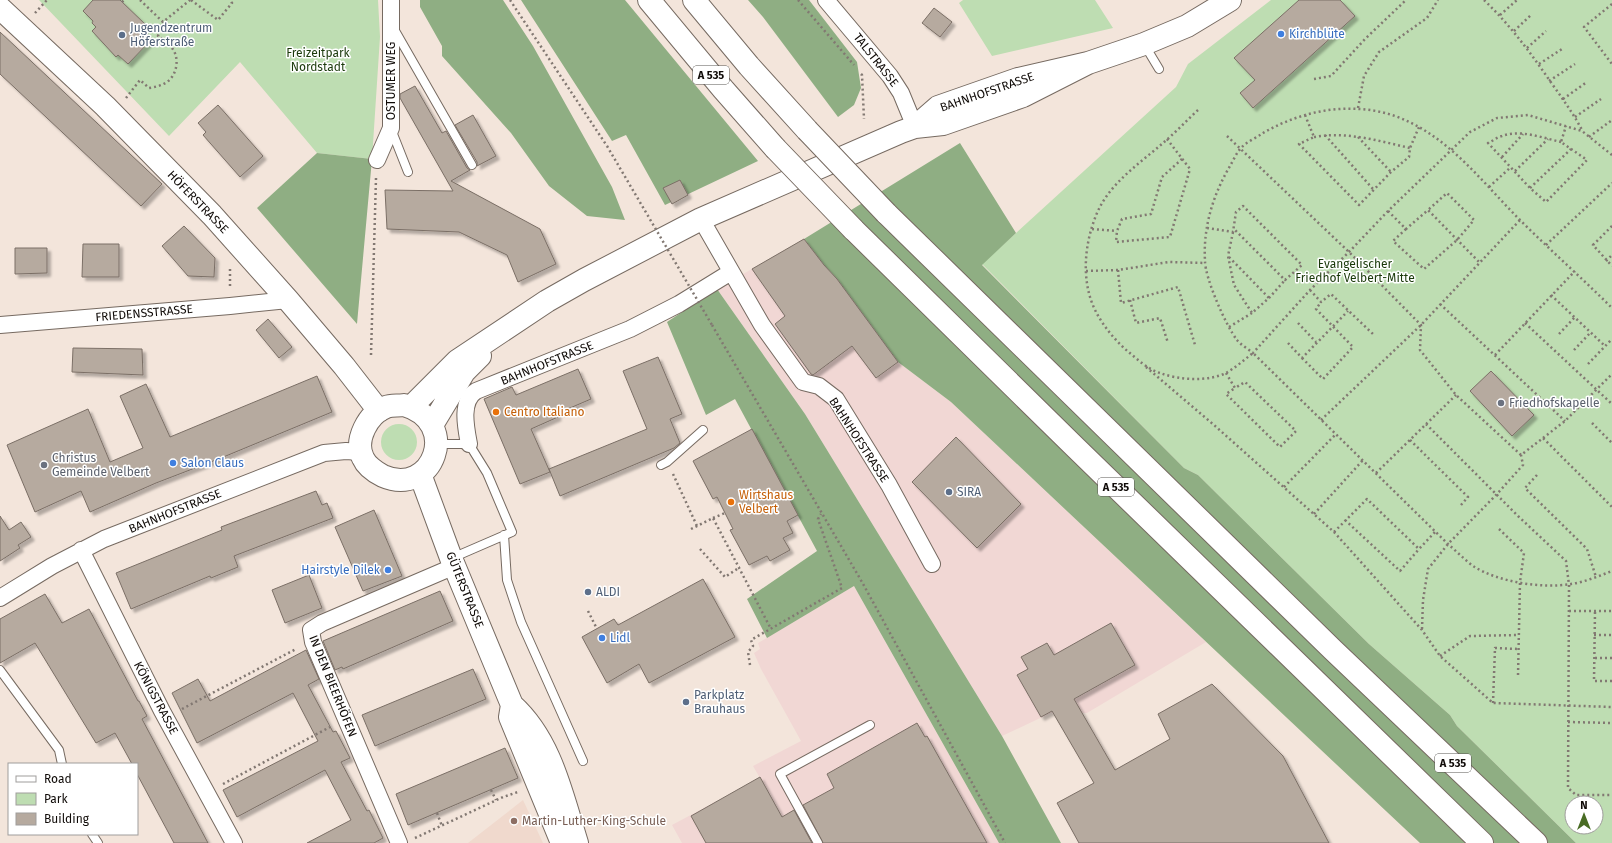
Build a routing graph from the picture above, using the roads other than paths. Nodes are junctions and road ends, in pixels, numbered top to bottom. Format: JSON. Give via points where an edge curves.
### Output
{"nodes":[{"id":1,"x":391,"y":0,"type":"edge"},
{"id":2,"x":649,"y":0,"type":"edge"},
{"id":3,"x":694,"y":0,"type":"edge"},
{"id":4,"x":826,"y":0,"type":"edge"},
{"id":5,"x":1230,"y":0,"type":"edge"},
{"id":6,"x":0,"y":8,"type":"edge"},
{"id":7,"x":391,"y":24,"type":"junction"},
{"id":8,"x":1144,"y":44,"type":"junction"},
{"id":9,"x":1159,"y":69,"type":"dead end"},
{"id":10,"x":915,"y":127,"type":"junction"},
{"id":11,"x":391,"y":128,"type":"junction"},
{"id":12,"x":377,"y":160,"type":"road end"},
{"id":13,"x":472,"y":165,"type":"dead end"},
{"id":14,"x":408,"y":172,"type":"dead end"},
{"id":15,"x":701,"y":219,"type":"junction"},
{"id":16,"x":731,"y":272,"type":"junction"},
{"id":17,"x":288,"y":300,"type":"junction"},
{"id":18,"x":511,"y":324,"type":"junction"},
{"id":19,"x":0,"y":325,"type":"edge"},
{"id":20,"x":411,"y":407,"type":"junction"},
{"id":21,"x":379,"y":411,"type":"junction"},
{"id":22,"x":703,"y":430,"type":"dead end"},
{"id":23,"x":434,"y":435,"type":"junction"},
{"id":24,"x":469,"y":444,"type":"junction"},
{"id":25,"x":360,"y":452,"type":"junction"},
{"id":26,"x":664,"y":464,"type":"road end"},
{"id":27,"x":420,"y":474,"type":"junction"},
{"id":28,"x":504,"y":535,"type":"junction"},
{"id":29,"x":81,"y":550,"type":"junction"},
{"id":30,"x":453,"y":562,"type":"junction"},
{"id":31,"x":932,"y":564,"type":"dead end"},
{"id":32,"x":0,"y":598,"type":"edge"},
{"id":33,"x":0,"y":670,"type":"edge"},
{"id":34,"x":512,"y":705,"type":"junction"},
{"id":35,"x":870,"y":725,"type":"dead end"},
{"id":36,"x":584,"y":761,"type":"dead end"},
{"id":37,"x":62,"y":763,"type":"edge"},
{"id":38,"x":234,"y":843,"type":"edge"},
{"id":39,"x":399,"y":843,"type":"edge"},
{"id":40,"x":562,"y":843,"type":"edge"},
{"id":41,"x":577,"y":843,"type":"edge"},
{"id":42,"x":818,"y":843,"type":"edge"},
{"id":43,"x":1482,"y":843,"type":"edge"},
{"id":44,"x":1536,"y":843,"type":"edge"}],
"edges":[{"from":1,"to":7,"type":"street","name":"OSTUMER WEG"},
{"from":2,"to":43,"type":"main road","number":"A 535","bridge":true,"via":[[775,148],[854,229]]},
{"from":3,"to":44,"type":"main road","number":"A 535","bridge":true,"via":[[806,130],[886,213],[1322,639]]},
{"from":4,"to":10,"type":"street","name":"TALSTRASSE","via":[[890,76],[901,93]]},
{"from":5,"to":8,"type":"main road","name":"BAHNHOFSTRASSE","via":[[1187,26]]},
{"from":6,"to":17,"type":"main road","name":"HÖFERSTRASSE","via":[[105,106],[212,215]]},
{"from":7,"to":11,"type":"street","name":"OSTUMER WEG"},
{"from":7,"to":13,"type":"lane"},
{"from":8,"to":9,"type":"lane"},
{"from":8,"to":10,"type":"main road","name":"BAHNHOFSTRASSE","via":[[1088,63],[1023,96],[943,124]]},
{"from":10,"to":15,"type":"main road","name":"BAHNHOFSTRASSE"},
{"from":11,"to":12,"type":"street","name":"OSTUMER WEG"},
{"from":11,"to":14,"type":"lane"},
{"from":15,"to":16,"type":"street","name":"BAHNHOFSTRASSE"},
{"from":15,"to":18,"type":"main road","name":"BAHNHOFSTRASSE","via":[[584,280]]},
{"from":16,"to":24,"type":"street","name":"BAHNHOFSTRASSE","via":[[679,304],[630,329],[470,394],[467,401],[466,427]]},
{"from":16,"to":31,"type":"street","name":"BAHNHOFSTRASSE","via":[[762,325],[803,382],[819,386],[836,399],[889,485]]},
{"from":17,"to":19,"type":"street","name":"FRIEDENSSTRASSE"},
{"from":17,"to":21,"type":"main road","name":"HÖFERSTRASSE"},
{"from":18,"to":20,"type":"main road","name":"BAHNHOFSTRASSE","via":[[456,361]]},
{"from":18,"to":23,"type":"main road","name":"BAHNHOFSTRASSE","via":[[464,372]]},
{"from":20,"to":21,"type":"main road","via":[[386,407]]},
{"from":20,"to":23,"type":"main road","via":[[424,414]]},
{"from":21,"to":25,"type":"main road","via":[[369,420],[363,431]]},
{"from":22,"to":26,"type":"lane"},
{"from":23,"to":24,"type":"lane"},
{"from":23,"to":27,"type":"main road","via":[[435,453]]},
{"from":24,"to":28,"type":"lane","via":[[487,473],[512,532]]},
{"from":25,"to":27,"type":"main road","via":[[371,468],[387,478],[404,479]]},
{"from":25,"to":29,"type":"street","name":"BAHNHOFSTRASSE","via":[[324,453]]},
{"from":27,"to":30,"type":"main road","name":"GÜTERSTRASSE"},
{"from":28,"to":30,"type":"lane"},
{"from":28,"to":36,"type":"lane","via":[[507,580],[521,622]]},
{"from":29,"to":32,"type":"street","name":"BAHNHOFSTRASSE"},
{"from":29,"to":38,"type":"street","name":"KÖNIGSTRASSE","via":[[162,711]]},
{"from":30,"to":34,"type":"main road","name":"GÜTERSTRASSE"},
{"from":30,"to":39,"type":"street","name":"IN DEN BIEERHÖFEN","via":[[311,630]]},
{"from":33,"to":37,"type":"lane","via":[[59,750]]},
{"from":34,"to":40,"type":"main road","name":"GÜTERSTRASSE","via":[[510,717]]},
{"from":34,"to":41,"type":"main road","name":"GÜTERSTRASSE","via":[[524,716],[545,746]]},
{"from":35,"to":42,"type":"lane","via":[[780,774]]}]}
